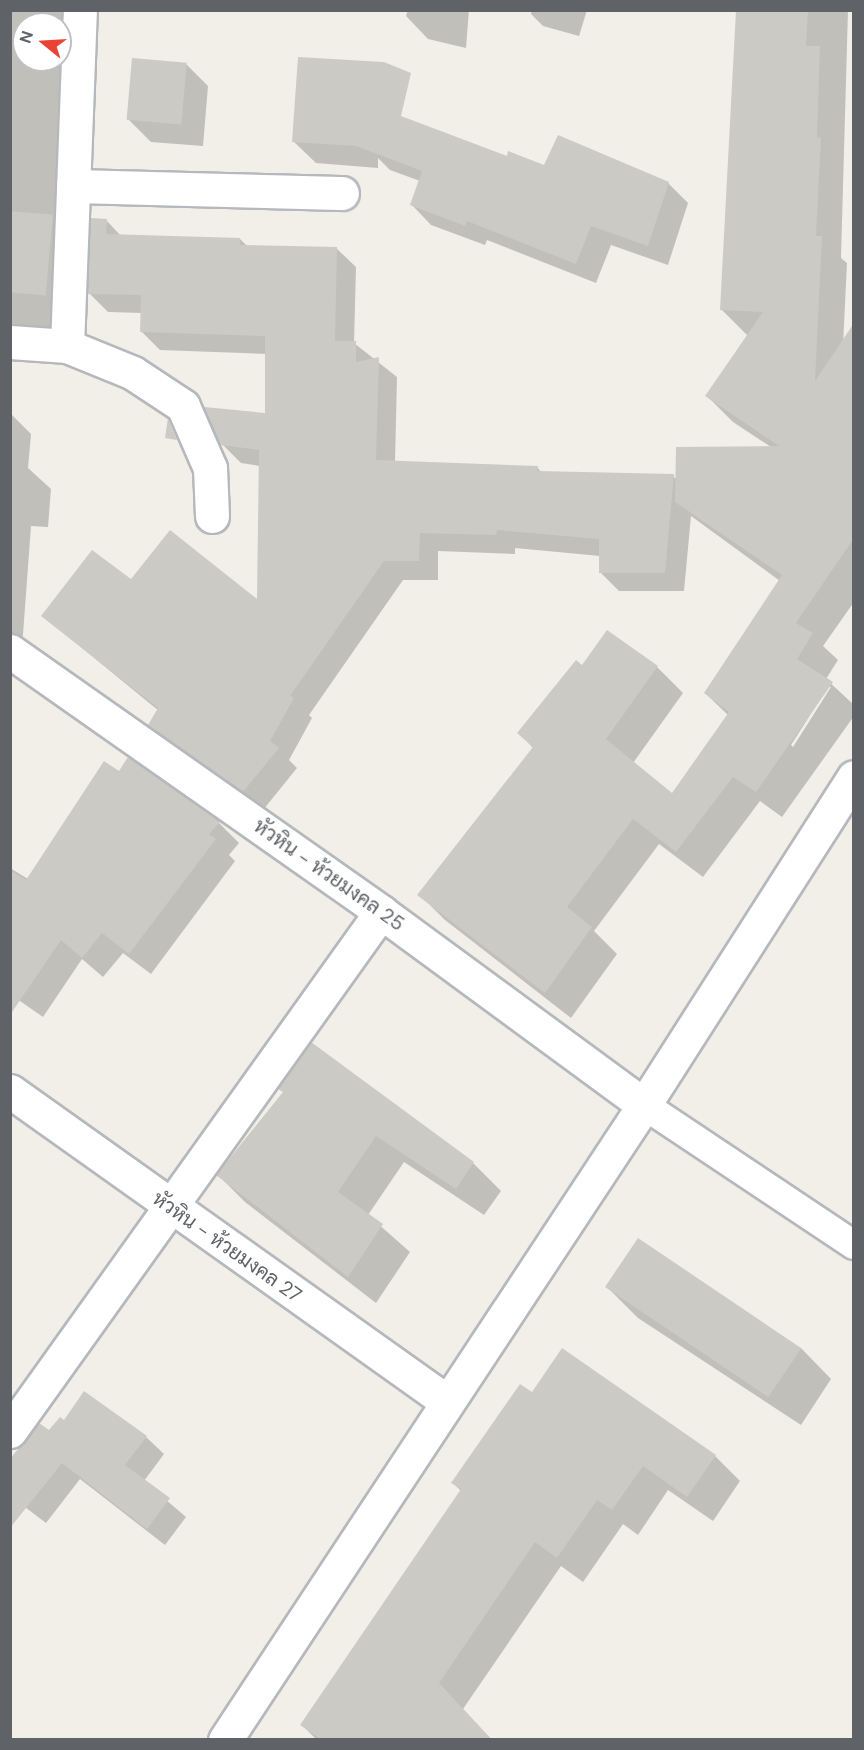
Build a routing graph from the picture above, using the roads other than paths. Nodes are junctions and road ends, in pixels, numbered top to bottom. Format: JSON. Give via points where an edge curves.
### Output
{"nodes":[{"id":1,"x":80,"y":10,"type":"edge"},
{"id":2,"x":73,"y":186,"type":"junction"},
{"id":3,"x":342,"y":193,"type":"dead end"},
{"id":4,"x":10,"y":342,"type":"edge"},
{"id":5,"x":67,"y":346,"type":"junction"},
{"id":6,"x":213,"y":516,"type":"dead end"},
{"id":7,"x":10,"y":651,"type":"edge"},
{"id":8,"x":854,"y":777,"type":"edge"},
{"id":9,"x":381,"y":912,"type":"junction"},
{"id":10,"x":10,"y":1091,"type":"edge"},
{"id":11,"x":644,"y":1105,"type":"junction"},
{"id":12,"x":168,"y":1206,"type":"junction"},
{"id":13,"x":854,"y":1245,"type":"edge"},
{"id":14,"x":446,"y":1401,"type":"junction"},
{"id":15,"x":10,"y":1431,"type":"edge"},
{"id":16,"x":225,"y":1740,"type":"edge"}],
"edges":[{"from":1,"to":2,"type":"street"},
{"from":2,"to":3,"type":"street"},
{"from":2,"to":5,"type":"street"},
{"from":4,"to":5,"type":"street"},
{"from":5,"to":6,"type":"street","via":[[133,373],[183,406],[210,468]]},
{"from":7,"to":9,"type":"street","name":"หัวหิน - ห้วยมงคล 25"},
{"from":8,"to":11,"type":"street"},
{"from":9,"to":11,"type":"street","name":"หัวหิน - ห้วยมงคล 25"},
{"from":9,"to":12,"type":"street"},
{"from":10,"to":12,"type":"street","name":"หัวหิน - ห้วยมงคล 27"},
{"from":11,"to":13,"type":"lane"},
{"from":11,"to":14,"type":"street"},
{"from":12,"to":14,"type":"street","name":"หัวหิน - ห้วยมงคล 27"},
{"from":12,"to":15,"type":"street"},
{"from":14,"to":16,"type":"street"}]}
